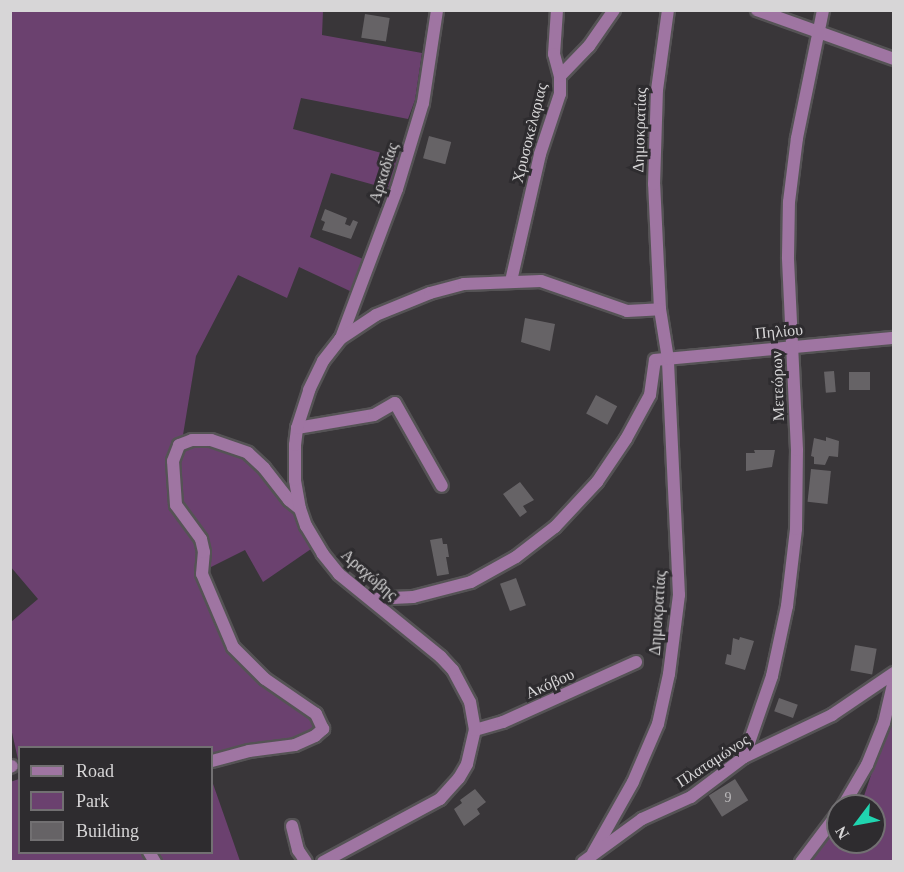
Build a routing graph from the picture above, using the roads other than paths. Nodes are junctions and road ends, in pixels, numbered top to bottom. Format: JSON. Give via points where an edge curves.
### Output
{"nodes":[{"id":1,"x":437,"y":10,"type":"edge"},
{"id":2,"x":557,"y":10,"type":"edge"},
{"id":3,"x":614,"y":10,"type":"edge"},
{"id":4,"x":668,"y":10,"type":"edge"},
{"id":5,"x":757,"y":10,"type":"edge"},
{"id":6,"x":823,"y":10,"type":"edge"},
{"id":7,"x":817,"y":32,"type":"junction"},
{"id":8,"x":894,"y":59,"type":"edge"},
{"id":9,"x":560,"y":76,"type":"junction"},
{"id":10,"x":512,"y":281,"type":"junction"},
{"id":11,"x":660,"y":309,"type":"junction"},
{"id":12,"x":894,"y":338,"type":"edge"},
{"id":13,"x":340,"y":339,"type":"junction"},
{"id":14,"x":793,"y":347,"type":"junction"},
{"id":15,"x":668,"y":359,"type":"junction"},
{"id":16,"x":297,"y":428,"type":"junction"},
{"id":17,"x":442,"y":486,"type":"dead end"},
{"id":18,"x":300,"y":509,"type":"junction"},
{"id":19,"x":372,"y":599,"type":"junction"},
{"id":20,"x":636,"y":662,"type":"dead end"},
{"id":21,"x":894,"y":673,"type":"edge"},
{"id":22,"x":894,"y":680,"type":"edge"},
{"id":23,"x":475,"y":730,"type":"junction"},
{"id":24,"x":744,"y":758,"type":"junction"},
{"id":25,"x":213,"y":761,"type":"edge"},
{"id":26,"x":850,"y":794,"type":"edge"},
{"id":27,"x":292,"y":826,"type":"dead end"},
{"id":28,"x":826,"y":829,"type":"edge"},
{"id":29,"x":593,"y":853,"type":"junction"},
{"id":30,"x":306,"y":861,"type":"edge"},
{"id":31,"x":323,"y":861,"type":"edge"},
{"id":32,"x":583,"y":861,"type":"edge"},
{"id":33,"x":801,"y":861,"type":"edge"}],
"edges":[{"from":1,"to":13,"type":"street","name":"Αρκαδίας","via":[[423,103],[397,189]]},
{"from":2,"to":9,"type":"street","via":[[554,54]]},
{"from":3,"to":9,"type":"street","name":"Χρυσοκελαριας","via":[[589,46]]},
{"from":4,"to":11,"type":"street","name":"Δημοκρατίας","via":[[657,90],[654,184]]},
{"from":5,"to":7,"type":"street"},
{"from":6,"to":7,"type":"street","name":"Μετεώρων"},
{"from":7,"to":8,"type":"street"},
{"from":7,"to":14,"type":"street","name":"Μετεώρων","via":[[789,202]]},
{"from":9,"to":10,"type":"street","name":"Χρυσοκελαριας","via":[[560,94],[540,154]]},
{"from":10,"to":11,"type":"street","name":"Αραχώβης","via":[[551,284],[627,311]]},
{"from":10,"to":13,"type":"street","name":"Αραχώβης","via":[[464,284],[430,293],[376,315]]},
{"from":11,"to":15,"type":"street","name":"Δημοκρατίας"},
{"from":12,"to":14,"type":"street","name":"Πηλίου"},
{"from":13,"to":16,"type":"street","name":"Αραχώβης","via":[[317,372]]},
{"from":14,"to":15,"type":"street","name":"Πηλίου"},
{"from":14,"to":24,"type":"street","name":"Μετεώρων","via":[[797,450],[791,573],[772,676]]},
{"from":15,"to":19,"type":"street","via":[[655,360],[650,396],[603,474],[555,527],[516,557],[471,582],[413,597]]},
{"from":15,"to":29,"type":"street","name":"Δημοκρατίας","via":[[679,595],[672,657],[664,704],[653,737],[625,798]]},
{"from":16,"to":17,"type":"street","via":[[374,415],[394,403]]},
{"from":16,"to":18,"type":"street","name":"Αραχώβης","via":[[294,462]]},
{"from":18,"to":19,"type":"street","name":"Αραχώβης","via":[[314,541],[332,566]]},
{"from":18,"to":25,"type":"street","via":[[248,453],[211,440],[192,440],[179,446],[173,461],[176,505],[201,539],[202,574],[233,647],[265,679],[316,714],[323,729],[295,745]]},
{"from":19,"to":23,"type":"street","name":"Αραχώβης","via":[[453,670],[468,696]]},
{"from":20,"to":23,"type":"street","name":"Ακόβου","via":[[502,723]]},
{"from":21,"to":24,"type":"street","name":"Πλαταμώνος","via":[[832,715]]},
{"from":22,"to":26,"type":"street","via":[[884,723]]},
{"from":23,"to":31,"type":"street","name":"Αραχώβης","via":[[467,764],[440,799]]},
{"from":24,"to":29,"type":"street","name":"Πλαταμώνος","via":[[691,797],[642,819]]},
{"from":27,"to":30,"type":"street","via":[[296,845]]},
{"from":28,"to":33,"type":"street"},
{"from":29,"to":32,"type":"street","name":"Πλαταμώνος"}]}
